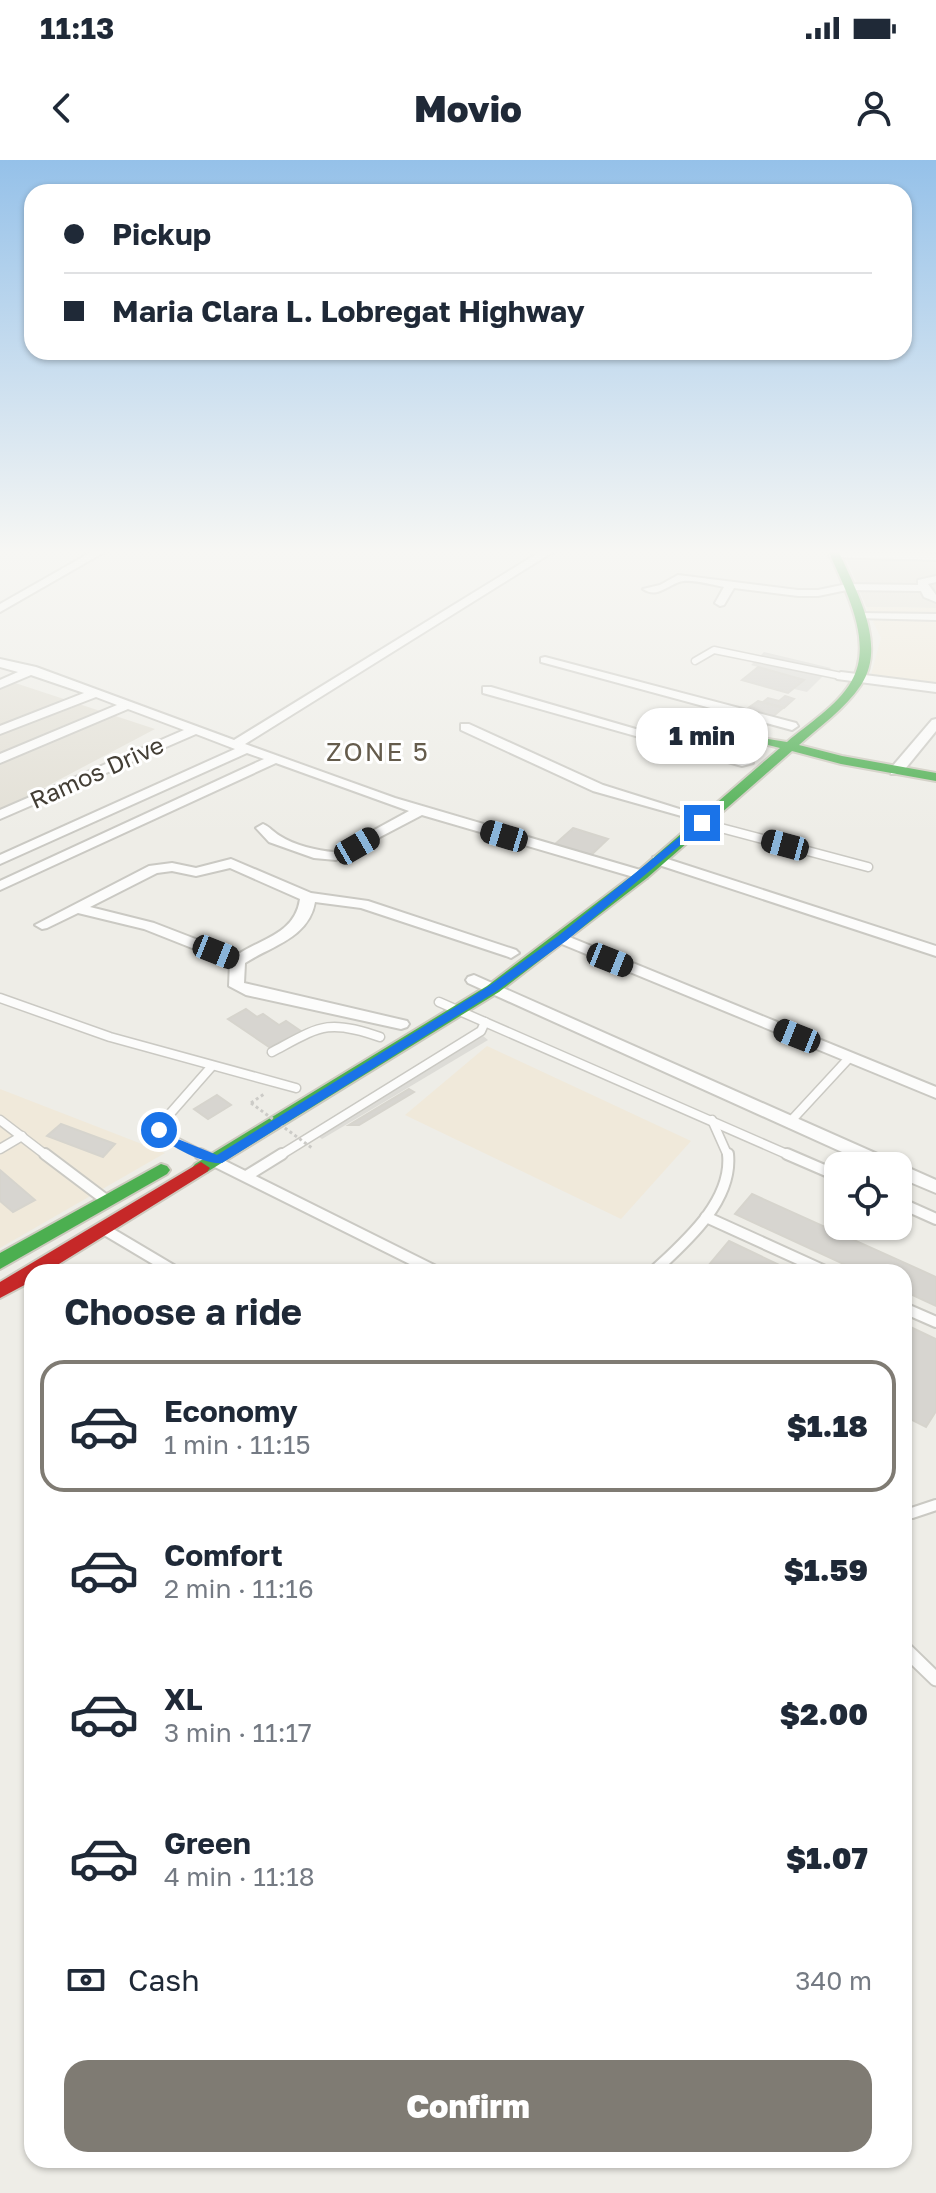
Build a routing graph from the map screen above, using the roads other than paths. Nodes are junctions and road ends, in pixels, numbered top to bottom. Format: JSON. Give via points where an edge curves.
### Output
{"nodes":[{"id":1,"x":401,"y":645,"type":"edge"},
{"id":2,"x":845,"y":645,"type":"edge"},
{"id":3,"x":866,"y":645,"type":"edge"},
{"id":4,"x":545,"y":660,"type":"dead end"},
{"id":5,"x":695,"y":661,"type":"dead end"},
{"id":6,"x":0,"y":663,"type":"edge"},
{"id":7,"x":848,"y":666,"type":"junction"},
{"id":8,"x":32,"y":670,"type":"junction"},
{"id":9,"x":0,"y":684,"type":"edge"},
{"id":10,"x":936,"y":688,"type":"edge"},
{"id":11,"x":487,"y":690,"type":"dead end"},
{"id":12,"x":95,"y":693,"type":"junction"},
{"id":13,"x":127,"y":705,"type":"junction"},
{"id":14,"x":936,"y":723,"type":"edge"},
{"id":15,"x":792,"y":726,"type":"junction"},
{"id":16,"x":465,"y":727,"type":"dead end"},
{"id":17,"x":0,"y":730,"type":"edge"},
{"id":18,"x":194,"y":730,"type":"junction"},
{"id":19,"x":781,"y":745,"type":"junction"},
{"id":20,"x":241,"y":746,"type":"junction"},
{"id":21,"x":0,"y":759,"type":"edge"},
{"id":22,"x":275,"y":759,"type":"junction"},
{"id":23,"x":747,"y":763,"type":"junction"},
{"id":24,"x":896,"y":771,"type":"junction"},
{"id":25,"x":936,"y":777,"type":"edge"},
{"id":26,"x":420,"y":810,"type":"junction"},
{"id":27,"x":685,"y":813,"type":"junction"},
{"id":28,"x":0,"y":815,"type":"edge"},
{"id":29,"x":702,"y":823,"type":"junction"},
{"id":30,"x":263,"y":828,"type":"dead end"},
{"id":31,"x":664,"y":831,"type":"dead end"},
{"id":32,"x":641,"y":849,"type":"dead end"},
{"id":33,"x":0,"y":860,"type":"edge"},
{"id":34,"x":658,"y":860,"type":"junction"},
{"id":35,"x":868,"y":867,"type":"dead end"},
{"id":36,"x":617,"y":868,"type":"junction"},
{"id":37,"x":642,"y":875,"type":"junction"},
{"id":38,"x":597,"y":885,"type":"dead end"},
{"id":39,"x":0,"y":886,"type":"edge"},
{"id":40,"x":308,"y":897,"type":"junction"},
{"id":41,"x":576,"y":902,"type":"dead end"},
{"id":42,"x":76,"y":908,"type":"junction"},
{"id":43,"x":42,"y":925,"type":"dead end"},
{"id":44,"x":562,"y":939,"type":"junction"},
{"id":45,"x":936,"y":951,"type":"edge"},
{"id":46,"x":511,"y":953,"type":"junction"},
{"id":47,"x":238,"y":961,"type":"junction"},
{"id":48,"x":474,"y":980,"type":"junction"},
{"id":49,"x":493,"y":989,"type":"junction"},
{"id":50,"x":0,"y":998,"type":"edge"},
{"id":51,"x":439,"y":1002,"type":"junction"},
{"id":52,"x":459,"y":1011,"type":"junction"},
{"id":53,"x":485,"y":1022,"type":"junction"},
{"id":54,"x":401,"y":1024,"type":"junction"},
{"id":55,"x":380,"y":1037,"type":"junction"},
{"id":56,"x":272,"y":1052,"type":"dead end"},
{"id":57,"x":850,"y":1057,"type":"junction"},
{"id":58,"x":212,"y":1066,"type":"junction"},
{"id":59,"x":296,"y":1088,"type":"junction"},
{"id":60,"x":936,"y":1093,"type":"edge"},
{"id":61,"x":0,"y":1120,"type":"edge"},
{"id":62,"x":712,"y":1120,"type":"junction"},
{"id":63,"x":789,"y":1123,"type":"junction"},
{"id":64,"x":22,"y":1136,"type":"junction"},
{"id":65,"x":0,"y":1149,"type":"edge"},
{"id":66,"x":195,"y":1151,"type":"junction"},
{"id":67,"x":856,"y":1152,"type":"edge"},
{"id":68,"x":217,"y":1160,"type":"junction"},
{"id":69,"x":824,"y":1170,"type":"edge"},
{"id":70,"x":248,"y":1175,"type":"junction"},
{"id":71,"x":912,"y":1176,"type":"edge"},
{"id":72,"x":936,"y":1187,"type":"edge"},
{"id":73,"x":107,"y":1201,"type":"junction"},
{"id":74,"x":912,"y":1208,"type":"edge"},
{"id":75,"x":706,"y":1217,"type":"junction"},
{"id":76,"x":936,"y":1219,"type":"edge"},
{"id":77,"x":104,"y":1229,"type":"junction"},
{"id":78,"x":7,"y":1255,"type":"edge"},
{"id":79,"x":45,"y":1264,"type":"edge"},
{"id":80,"x":163,"y":1264,"type":"edge"},
{"id":81,"x":421,"y":1264,"type":"edge"},
{"id":82,"x":662,"y":1264,"type":"edge"},
{"id":83,"x":809,"y":1264,"type":"edge"},
{"id":84,"x":24,"y":1277,"type":"edge"},
{"id":85,"x":0,"y":1291,"type":"edge"},
{"id":86,"x":912,"y":1312,"type":"edge"},
{"id":87,"x":936,"y":1322,"type":"edge"},
{"id":88,"x":936,"y":1505,"type":"edge"},
{"id":89,"x":912,"y":1513,"type":"edge"},
{"id":90,"x":912,"y":1656,"type":"edge"},
{"id":91,"x":936,"y":1679,"type":"edge"}],
"edges":[{"from":1,"to":20,"type":"street"},
{"from":2,"to":7,"type":"main road"},
{"from":3,"to":7,"type":"main road"},
{"from":4,"to":15,"type":"street"},
{"from":5,"to":7,"type":"lane","via":[[714,650]]},
{"from":6,"to":8,"type":"street"},
{"from":7,"to":10,"type":"street"},
{"from":7,"to":15,"type":"main road"},
{"from":7,"to":19,"type":"main road","via":[[840,703]]},
{"from":8,"to":9,"type":"street"},
{"from":8,"to":12,"type":"street"},
{"from":11,"to":23,"type":"street"},
{"from":12,"to":13,"type":"street"},
{"from":12,"to":17,"type":"street"},
{"from":13,"to":18,"type":"street"},
{"from":13,"to":21,"type":"street"},
{"from":14,"to":24,"type":"street"},
{"from":15,"to":19,"type":"main road"},
{"from":16,"to":27,"type":"street","via":[[598,788]]},
{"from":18,"to":20,"type":"street"},
{"from":18,"to":28,"type":"street","name":"Ramos Drive"},
{"from":19,"to":23,"type":"main road"},
{"from":19,"to":24,"type":"main road"},
{"from":19,"to":29,"type":"main road"},
{"from":20,"to":22,"type":"street"},
{"from":20,"to":33,"type":"street"},
{"from":22,"to":26,"type":"street"},
{"from":22,"to":39,"type":"street"},
{"from":23,"to":27,"type":"main road"},
{"from":24,"to":25,"type":"main road"},
{"from":26,"to":30,"type":"street","via":[[328,857],[274,839]]},
{"from":26,"to":36,"type":"street"},
{"from":27,"to":31,"type":"main road"},
{"from":29,"to":34,"type":"main road"},
{"from":29,"to":35,"type":"lane"},
{"from":32,"to":36,"type":"main road"},
{"from":34,"to":37,"type":"main road"},
{"from":34,"to":45,"type":"street"},
{"from":36,"to":37,"type":"street"},
{"from":36,"to":38,"type":"main road"},
{"from":37,"to":44,"type":"main road"},
{"from":40,"to":42,"type":"street","via":[[225,863],[196,872],[154,869]]},
{"from":40,"to":46,"type":"street","via":[[363,904]]},
{"from":40,"to":47,"type":"street","via":[[300,925]]},
{"from":41,"to":46,"type":"main road"},
{"from":42,"to":43,"type":"street"},
{"from":42,"to":47,"type":"street","via":[[149,926]]},
{"from":44,"to":49,"type":"main road"},
{"from":44,"to":57,"type":"street"},
{"from":46,"to":48,"type":"main road"},
{"from":47,"to":54,"type":"street","via":[[235,981],[242,989]]},
{"from":48,"to":49,"type":"street"},
{"from":48,"to":51,"type":"main road"},
{"from":49,"to":52,"type":"main road"},
{"from":49,"to":63,"type":"street"},
{"from":50,"to":58,"type":"lane"},
{"from":51,"to":52,"type":"lane"},
{"from":51,"to":54,"type":"main road"},
{"from":52,"to":53,"type":"lane"},
{"from":52,"to":68,"type":"main road"},
{"from":53,"to":62,"type":"lane"},
{"from":53,"to":70,"type":"lane","via":[[481,1031]]},
{"from":54,"to":55,"type":"main road"},
{"from":55,"to":56,"type":"lane","via":[[337,1025]]},
{"from":55,"to":59,"type":"main road"},
{"from":57,"to":60,"type":"street"},
{"from":57,"to":63,"type":"lane"},
{"from":58,"to":59,"type":"lane"},
{"from":58,"to":66,"type":"lane","via":[[159,1130]]},
{"from":59,"to":66,"type":"main road"},
{"from":61,"to":64,"type":"lane"},
{"from":62,"to":69,"type":"lane"},
{"from":62,"to":75,"type":"lane","via":[[725,1139],[728,1167]]},
{"from":63,"to":67,"type":"street"},
{"from":64,"to":65,"type":"lane"},
{"from":64,"to":73,"type":"lane"},
{"from":66,"to":68,"type":"lane"},
{"from":66,"to":73,"type":"main road"},
{"from":68,"to":70,"type":"lane"},
{"from":68,"to":77,"type":"main road"},
{"from":70,"to":81,"type":"lane"},
{"from":71,"to":72,"type":"street"},
{"from":73,"to":78,"type":"main road"},
{"from":74,"to":76,"type":"lane"},
{"from":75,"to":82,"type":"lane"},
{"from":75,"to":83,"type":"lane"},
{"from":77,"to":79,"type":"main road"},
{"from":77,"to":80,"type":"lane"},
{"from":84,"to":85,"type":"main road"},
{"from":86,"to":87,"type":"lane"},
{"from":88,"to":89,"type":"lane"},
{"from":90,"to":91,"type":"lane"}]}
